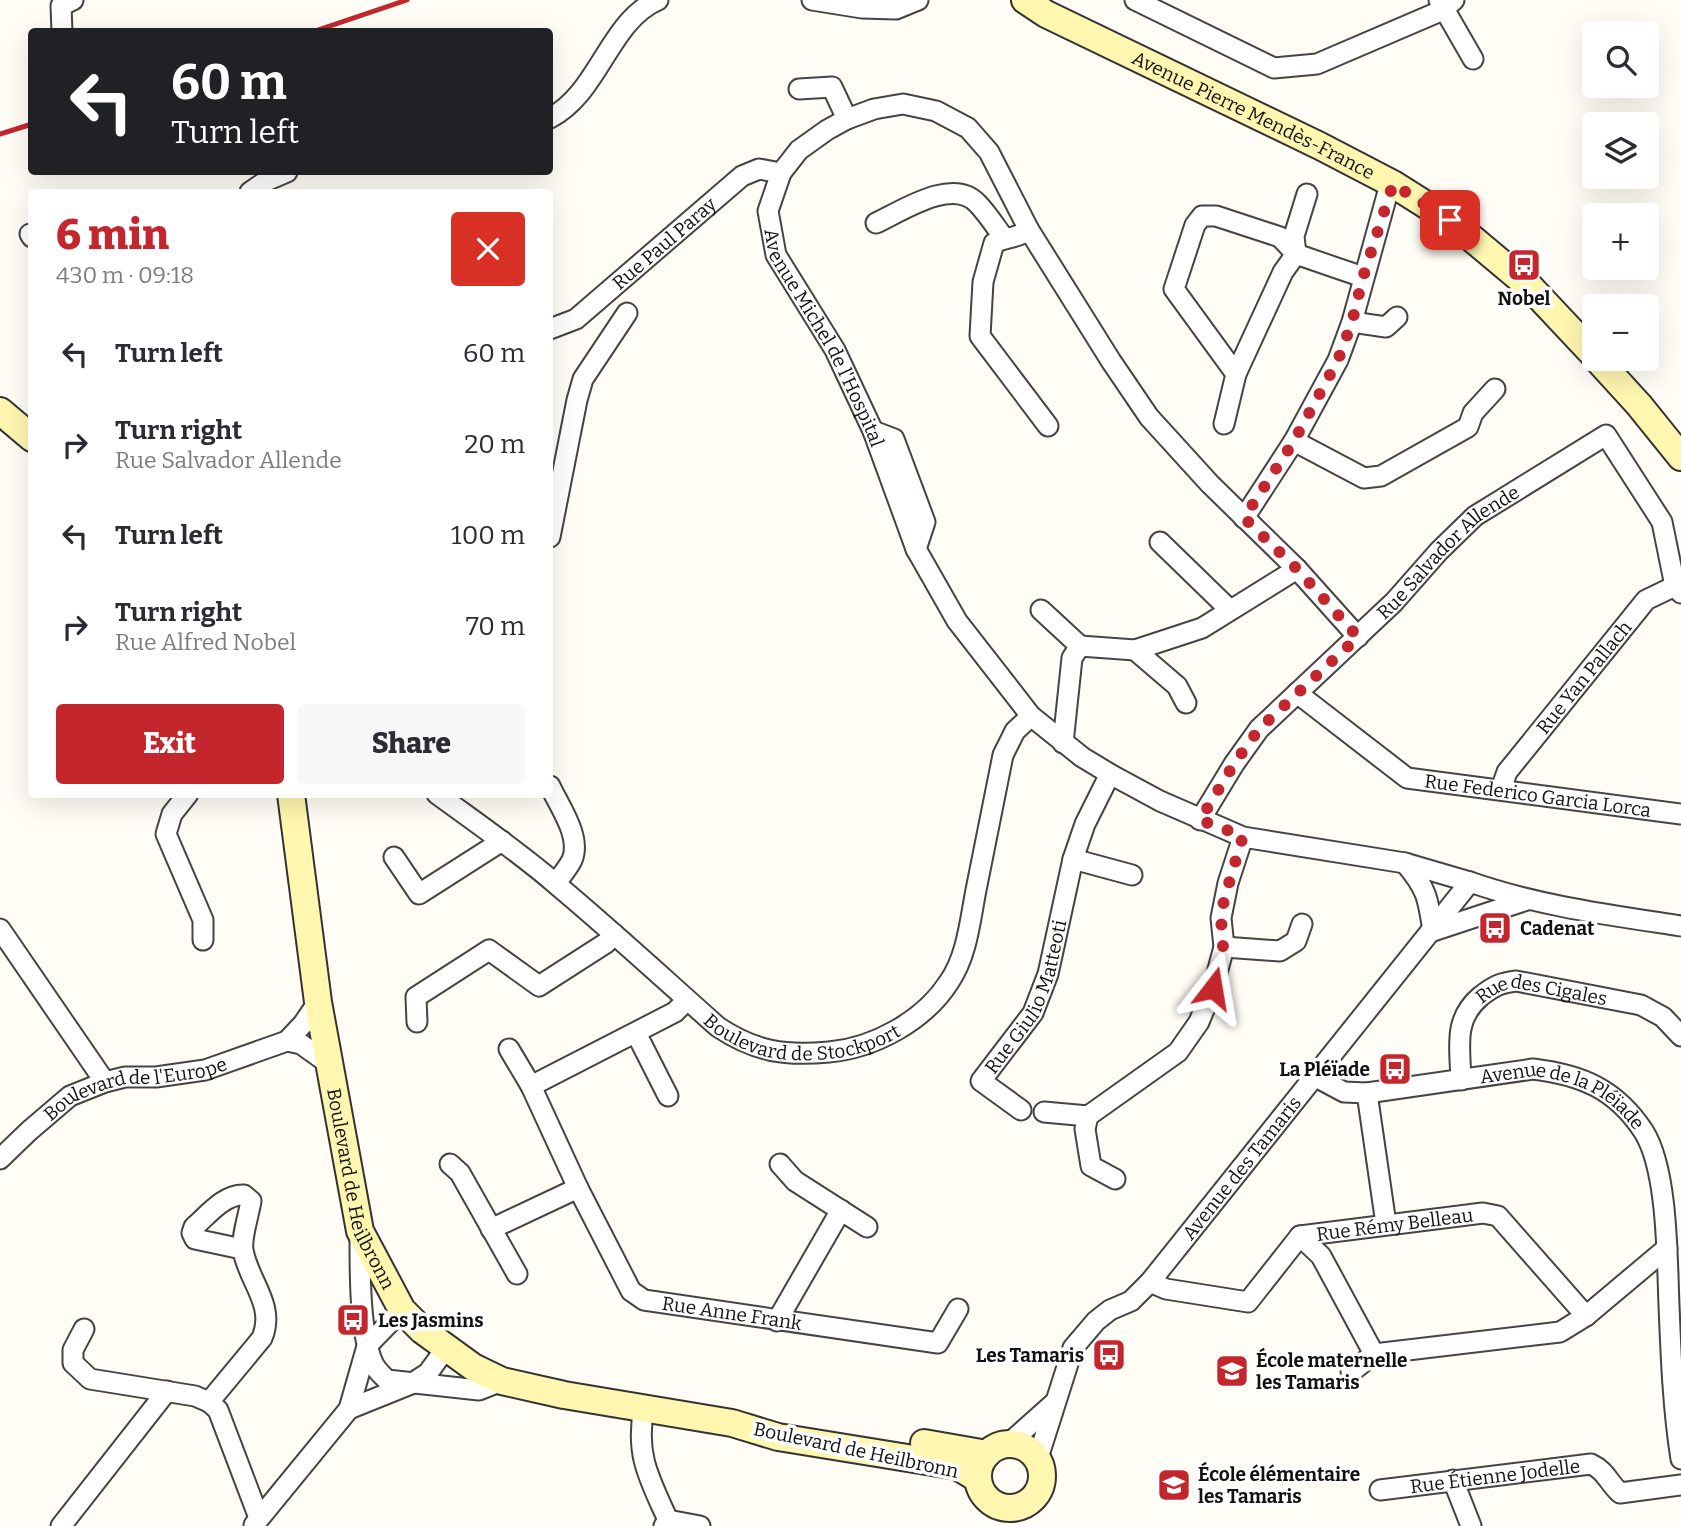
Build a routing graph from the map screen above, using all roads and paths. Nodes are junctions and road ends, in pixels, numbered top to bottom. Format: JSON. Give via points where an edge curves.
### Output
{"nodes":[{"id":1,"x":657,"y":0,"type":"edge"},
{"id":2,"x":812,"y":0,"type":"edge"},
{"id":3,"x":918,"y":0,"type":"edge"},
{"id":4,"x":1025,"y":0,"type":"edge"},
{"id":5,"x":1135,"y":0,"type":"edge"},
{"id":6,"x":67,"y":3,"type":"edge"},
{"id":7,"x":1445,"y":3,"type":"edge"},
{"id":8,"x":63,"y":28,"type":"edge"},
{"id":9,"x":1473,"y":59,"type":"dead end"},
{"id":10,"x":799,"y":89,"type":"dead end"},
{"id":11,"x":553,"y":115,"type":"edge"},
{"id":12,"x":847,"y":119,"type":"junction"},
{"id":13,"x":781,"y":173,"type":"junction"},
{"id":14,"x":280,"y":175,"type":"edge"},
{"id":15,"x":1393,"y":184,"type":"junction"},
{"id":16,"x":254,"y":189,"type":"edge"},
{"id":17,"x":1307,"y":194,"type":"dead end"},
{"id":18,"x":876,"y":223,"type":"dead end"},
{"id":19,"x":1029,"y":230,"type":"junction"},
{"id":20,"x":1004,"y":238,"type":"junction"},
{"id":21,"x":1296,"y":254,"type":"junction"},
{"id":22,"x":1363,"y":277,"type":"junction"},
{"id":23,"x":627,"y":313,"type":"dead end"},
{"id":24,"x":1397,"y":317,"type":"dead end"},
{"id":25,"x":1352,"y":322,"type":"junction"},
{"id":26,"x":553,"y":328,"type":"edge"},
{"id":27,"x":1582,"y":342,"type":"edge"},
{"id":28,"x":1609,"y":371,"type":"edge"},
{"id":29,"x":1236,"y":374,"type":"junction"},
{"id":30,"x":1495,"y":389,"type":"dead end"},
{"id":31,"x":0,"y":411,"type":"edge"},
{"id":32,"x":1224,"y":424,"type":"dead end"},
{"id":33,"x":1048,"y":426,"type":"dead end"},
{"id":34,"x":0,"y":430,"type":"edge"},
{"id":35,"x":28,"y":435,"type":"edge"},
{"id":36,"x":1294,"y":441,"type":"junction"},
{"id":37,"x":28,"y":453,"type":"edge"},
{"id":38,"x":1681,"y":457,"type":"edge"},
{"id":39,"x":1244,"y":518,"type":"junction"},
{"id":40,"x":553,"y":522,"type":"edge"},
{"id":41,"x":1160,"y":542,"type":"dead end"},
{"id":42,"x":1297,"y":569,"type":"junction"},
{"id":43,"x":1678,"y":590,"type":"edge"},
{"id":44,"x":1041,"y":610,"type":"dead end"},
{"id":45,"x":1230,"y":610,"type":"junction"},
{"id":46,"x":1358,"y":637,"type":"junction"},
{"id":47,"x":1080,"y":646,"type":"junction"},
{"id":48,"x":1135,"y":650,"type":"junction"},
{"id":49,"x":1297,"y":693,"type":"junction"},
{"id":50,"x":1186,"y":703,"type":"dead end"},
{"id":51,"x":1031,"y":716,"type":"junction"},
{"id":52,"x":1063,"y":743,"type":"junction"},
{"id":53,"x":1110,"y":774,"type":"junction"},
{"id":54,"x":1501,"y":789,"type":"junction"},
{"id":55,"x":553,"y":792,"type":"edge"},
{"id":56,"x":185,"y":798,"type":"edge"},
{"id":57,"x":292,"y":798,"type":"edge"},
{"id":58,"x":443,"y":798,"type":"edge"},
{"id":59,"x":1681,"y":814,"type":"edge"},
{"id":60,"x":1200,"y":820,"type":"junction"},
{"id":61,"x":1243,"y":836,"type":"junction"},
{"id":62,"x":502,"y":841,"type":"junction"},
{"id":63,"x":394,"y":857,"type":"dead end"},
{"id":64,"x":1073,"y":859,"type":"junction"},
{"id":65,"x":1405,"y":863,"type":"junction"},
{"id":66,"x":1132,"y":874,"type":"dead end"},
{"id":67,"x":1470,"y":882,"type":"junction"},
{"id":68,"x":555,"y":883,"type":"junction"},
{"id":69,"x":1528,"y":900,"type":"junction"},
{"id":70,"x":1302,"y":924,"type":"dead end"},
{"id":71,"x":1681,"y":926,"type":"edge"},
{"id":72,"x":0,"y":929,"type":"edge"},
{"id":73,"x":1433,"y":931,"type":"junction"},
{"id":74,"x":614,"y":934,"type":"junction"},
{"id":75,"x":202,"y":940,"type":"dead end"},
{"id":76,"x":1223,"y":947,"type":"junction"},
{"id":77,"x":687,"y":1000,"type":"junction"},
{"id":78,"x":318,"y":1002,"type":"junction"},
{"id":79,"x":418,"y":1022,"type":"dead end"},
{"id":80,"x":636,"y":1033,"type":"junction"},
{"id":81,"x":1681,"y":1036,"type":"edge"},
{"id":82,"x":287,"y":1041,"type":"junction"},
{"id":83,"x":509,"y":1049,"type":"dead end"},
{"id":84,"x":329,"y":1064,"type":"junction"},
{"id":85,"x":1316,"y":1077,"type":"junction"},
{"id":86,"x":1461,"y":1080,"type":"junction"},
{"id":87,"x":105,"y":1082,"type":"junction"},
{"id":88,"x":531,"y":1086,"type":"junction"},
{"id":89,"x":1367,"y":1093,"type":"junction"},
{"id":90,"x":668,"y":1096,"type":"dead end"},
{"id":91,"x":1021,"y":1110,"type":"dead end"},
{"id":92,"x":1044,"y":1112,"type":"dead end"},
{"id":93,"x":1088,"y":1116,"type":"junction"},
{"id":94,"x":0,"y":1159,"type":"edge"},
{"id":95,"x":450,"y":1164,"type":"dead end"},
{"id":96,"x":780,"y":1164,"type":"dead end"},
{"id":97,"x":1115,"y":1180,"type":"dead end"},
{"id":98,"x":578,"y":1188,"type":"junction"},
{"id":99,"x":841,"y":1210,"type":"junction"},
{"id":100,"x":1386,"y":1224,"type":"junction"},
{"id":101,"x":867,"y":1227,"type":"dead end"},
{"id":102,"x":491,"y":1229,"type":"junction"},
{"id":103,"x":360,"y":1231,"type":"junction"},
{"id":104,"x":1300,"y":1236,"type":"junction"},
{"id":105,"x":1667,"y":1248,"type":"junction"},
{"id":106,"x":242,"y":1249,"type":"dead end"},
{"id":107,"x":517,"y":1275,"type":"dead end"},
{"id":108,"x":1150,"y":1283,"type":"junction"},
{"id":109,"x":958,"y":1309,"type":"dead end"},
{"id":110,"x":402,"y":1310,"type":"junction"},
{"id":111,"x":1586,"y":1315,"type":"junction"},
{"id":112,"x":777,"y":1321,"type":"junction"},
{"id":113,"x":84,"y":1329,"type":"dead end"},
{"id":114,"x":367,"y":1346,"type":"junction"},
{"id":115,"x":446,"y":1348,"type":"junction"},
{"id":116,"x":1374,"y":1353,"type":"junction"},
{"id":117,"x":1677,"y":1369,"type":"edge"},
{"id":118,"x":1351,"y":1372,"type":"dead end"},
{"id":119,"x":502,"y":1381,"type":"junction"},
{"id":120,"x":411,"y":1384,"type":"junction"},
{"id":121,"x":167,"y":1391,"type":"junction"},
{"id":122,"x":209,"y":1402,"type":"junction"},
{"id":123,"x":1054,"y":1403,"type":"junction"},
{"id":124,"x":644,"y":1407,"type":"junction"},
{"id":125,"x":349,"y":1409,"type":"junction"},
{"id":126,"x":732,"y":1423,"type":"junction"},
{"id":127,"x":997,"y":1449,"type":"junction"},
{"id":128,"x":1681,"y":1459,"type":"edge"},
{"id":129,"x":1037,"y":1461,"type":"junction"},
{"id":130,"x":978,"y":1479,"type":"junction"},
{"id":131,"x":1453,"y":1480,"type":"junction"},
{"id":132,"x":1681,"y":1485,"type":"edge"},
{"id":133,"x":1380,"y":1490,"type":"dead end"},
{"id":134,"x":1034,"y":1497,"type":"junction"},
{"id":135,"x":996,"y":1505,"type":"junction"},
{"id":136,"x":256,"y":1522,"type":"edge"},
{"id":137,"x":666,"y":1523,"type":"edge"},
{"id":138,"x":61,"y":1526,"type":"edge"},
{"id":139,"x":699,"y":1526,"type":"edge"},
{"id":140,"x":1012,"y":1526,"type":"edge"},
{"id":141,"x":1031,"y":1526,"type":"edge"},
{"id":142,"x":1471,"y":1526,"type":"edge"}],
"edges":[{"from":1,"to":11,"type":"street","via":[[630,20],[583,90]]},
{"from":2,"to":3,"type":"street","via":[[885,9]]},
{"from":4,"to":15,"type":"street","name":"Avenue Pierre Mendès-France"},
{"from":5,"to":7,"type":"street","via":[[1274,68],[1317,64]]},
{"from":6,"to":8,"type":"street"},
{"from":7,"to":9,"type":"street"},
{"from":10,"to":12,"type":"street","via":[[832,87]]},
{"from":12,"to":13,"type":"street","name":"Avenue Michel de l'Hospital","via":[[799,150]]},
{"from":12,"to":19,"type":"street","name":"Avenue Michel de l'Hospital","via":[[903,104],[936,111],[968,128],[989,152]]},
{"from":13,"to":26,"type":"street","name":"Rue Paul Paray","via":[[760,169],[742,176],[576,319]]},
{"from":13,"to":51,"type":"street","name":"Avenue Michel de l'Hospital","via":[[768,211],[776,255],[835,350],[873,431],[916,549],[957,621]]},
{"from":14,"to":16,"type":"street"},
{"from":15,"to":22,"type":"street"},
{"from":15,"to":27,"type":"street","name":"Avenue Pierre Mendès-France","via":[[1450,220],[1530,287]]},
{"from":17,"to":21,"type":"street","via":[[1294,236]]},
{"from":18,"to":20,"type":"street","via":[[945,192],[961,193],[976,201]]},
{"from":19,"to":20,"type":"street","via":[[1019,237]]},
{"from":19,"to":39,"type":"street","name":"Avenue Michel de l'Hospital","via":[[1149,417]]},
{"from":20,"to":33,"type":"street","via":[[994,243],[990,253],[980,336]]},
{"from":21,"to":22,"type":"street"},
{"from":21,"to":29,"type":"street","via":[[1283,272]]},
{"from":21,"to":29,"type":"street","via":[[1280,237],[1216,216],[1202,216],[1195,225],[1174,289]]},
{"from":22,"to":25,"type":"street"},
{"from":23,"to":40,"type":"street","via":[[583,379]]},
{"from":24,"to":25,"type":"street","via":[[1386,327]]},
{"from":25,"to":36,"type":"street","via":[[1338,360]]},
{"from":28,"to":38,"type":"street","name":"Avenue Pierre Mendès-France"},
{"from":29,"to":32,"type":"street"},
{"from":30,"to":36,"type":"street","via":[[1473,413],[1468,427],[1381,476],[1364,478]]},
{"from":31,"to":35,"type":"street"},
{"from":34,"to":37,"type":"street"},
{"from":36,"to":39,"type":"street"},
{"from":39,"to":42,"type":"street","name":"Avenue Michel de l'Hospital"},
{"from":41,"to":45,"type":"street"},
{"from":42,"to":45,"type":"street"},
{"from":42,"to":46,"type":"street","name":"Avenue Michel de l'Hospital"},
{"from":43,"to":46,"type":"street","name":"Rue Salvador Allende","via":[[1662,522],[1606,436],[1475,516]]},
{"from":43,"to":54,"type":"street","name":"Rue Yan Pallach","via":[[1646,600],[1507,772]]},
{"from":44,"to":47,"type":"street"},
{"from":45,"to":48,"type":"street","via":[[1202,628]]},
{"from":46,"to":49,"type":"street","name":"Rue Salvador Allende"},
{"from":47,"to":48,"type":"street"},
{"from":47,"to":52,"type":"street","via":[[1072,658]]},
{"from":48,"to":50,"type":"street","via":[[1177,686]]},
{"from":49,"to":54,"type":"street","name":"Rue Federico Garcia Lorca","via":[[1407,778]]},
{"from":49,"to":60,"type":"street","name":"Rue Salvador Allende","via":[[1259,729]]},
{"from":51,"to":52,"type":"street","name":"Avenue Michel de l'Hospital"},
{"from":51,"to":77,"type":"street","name":"Boulevard de Stockport","via":[[1015,731],[1003,755],[965,944],[950,982],[923,1012],[890,1034],[849,1050],[797,1055],[750,1045],[718,1027]]},
{"from":52,"to":53,"type":"street","name":"Avenue Michel de l'Hospital"},
{"from":53,"to":60,"type":"street","name":"Avenue Michel de l'Hospital"},
{"from":53,"to":64,"type":"street","name":"Rue Giulio Matteoti"},
{"from":54,"to":59,"type":"street","name":"Rue Federico Garcia Lorca"},
{"from":55,"to":68,"type":"street","via":[[575,850]]},
{"from":56,"to":75,"type":"street","via":[[172,814],[166,834],[203,920]]},
{"from":57,"to":78,"type":"street","name":"Boulevard de Heilbronn"},
{"from":58,"to":62,"type":"street","name":"Boulevard de Stockport"},
{"from":60,"to":61,"type":"street","name":"Avenue Michel de l'Hospital"},
{"from":61,"to":65,"type":"street","name":"Avenue Michel de l'Hospital"},
{"from":61,"to":76,"type":"street","via":[[1221,918]]},
{"from":62,"to":63,"type":"street","via":[[419,894]]},
{"from":62,"to":68,"type":"street","name":"Boulevard de Stockport"},
{"from":64,"to":66,"type":"street"},
{"from":64,"to":91,"type":"street","name":"Rue Giulio Matteoti","via":[[1048,974],[1033,1013],[981,1081]]},
{"from":65,"to":67,"type":"street","name":"Avenue Michel de l'Hospital"},
{"from":65,"to":73,"type":"street","via":[[1428,896]]},
{"from":67,"to":69,"type":"street"},
{"from":67,"to":73,"type":"street","name":"Avenue des Tamaris"},
{"from":68,"to":74,"type":"street","name":"Boulevard de Stockport"},
{"from":69,"to":71,"type":"street"},
{"from":69,"to":73,"type":"street"},
{"from":70,"to":76,"type":"street","via":[[1296,941],[1280,951]]},
{"from":72,"to":87,"type":"street"},
{"from":73,"to":85,"type":"street","name":"Avenue des Tamaris"},
{"from":74,"to":77,"type":"street","name":"Boulevard de Stockport"},
{"from":74,"to":79,"type":"street","via":[[539,986],[489,950],[416,997]]},
{"from":76,"to":93,"type":"street","via":[[1199,1022],[1178,1052]]},
{"from":77,"to":80,"type":"street","via":[[675,1012]]},
{"from":78,"to":82,"type":"street"},
{"from":78,"to":84,"type":"street","name":"Boulevard de Heilbronn"},
{"from":80,"to":88,"type":"street"},
{"from":80,"to":90,"type":"street"},
{"from":81,"to":86,"type":"street","name":"Rue des Cigales","via":[[1641,1005],[1516,981],[1497,984],[1469,1006],[1460,1027]]},
{"from":82,"to":84,"type":"street","via":[[301,1044]]},
{"from":82,"to":87,"type":"street","name":"Boulevard de l'Europe","via":[[205,1070]]},
{"from":83,"to":88,"type":"street","name":"Rue Anne Frank"},
{"from":84,"to":103,"type":"street","name":"Boulevard de Heilbronn"},
{"from":85,"to":89,"type":"street","name":"Avenue de la Pléïade","via":[[1344,1092]]},
{"from":85,"to":108,"type":"street","name":"Avenue des Tamaris"},
{"from":86,"to":89,"type":"street","name":"Avenue de la Pléïade"},
{"from":86,"to":105,"type":"street","name":"Avenue de la Pléïade","via":[[1533,1069],[1601,1087],[1623,1106],[1653,1152]]},
{"from":87,"to":94,"type":"street","name":"Boulevard de l'Europe","via":[[70,1096]]},
{"from":88,"to":98,"type":"street","name":"Rue Anne Frank"},
{"from":89,"to":100,"type":"street"},
{"from":92,"to":93,"type":"street"},
{"from":93,"to":97,"type":"street","via":[[1085,1129],[1091,1166]]},
{"from":95,"to":102,"type":"street","via":[[460,1173]]},
{"from":96,"to":99,"type":"street","via":[[795,1181]]},
{"from":98,"to":102,"type":"street"},
{"from":98,"to":112,"type":"street","name":"Rue Anne Frank","via":[[631,1291],[644,1300]]},
{"from":99,"to":101,"type":"street"},
{"from":99,"to":112,"type":"street"},
{"from":100,"to":104,"type":"street","name":"Rue Rémy Belleau"},
{"from":100,"to":111,"type":"street","name":"Rue Rémy Belleau","via":[[1483,1213],[1498,1216]]},
{"from":102,"to":107,"type":"street"},
{"from":103,"to":110,"type":"street","name":"Boulevard de Heilbronn"},
{"from":103,"to":114,"type":"street"},
{"from":104,"to":108,"type":"street","name":"Rue Rémy Belleau","via":[[1248,1302]]},
{"from":104,"to":116,"type":"street","via":[[1321,1256]]},
{"from":105,"to":111,"type":"street"},
{"from":105,"to":117,"type":"street","name":"Avenue de la Pléïade"},
{"from":106,"to":122,"type":"street","via":[[266,1310],[267,1327]]},
{"from":108,"to":123,"type":"street","name":"Avenue des Tamaris","via":[[1131,1301],[1096,1321],[1073,1348]]},
{"from":109,"to":112,"type":"street","name":"Rue Anne Frank","via":[[938,1343]]},
{"from":110,"to":114,"type":"street"},
{"from":110,"to":115,"type":"street","name":"Boulevard de Heilbronn"},
{"from":111,"to":116,"type":"street","via":[[1560,1332]]},
{"from":113,"to":121,"type":"street","via":[[73,1350],[74,1363],[90,1379]]},
{"from":114,"to":120,"type":"street","via":[[374,1366],[387,1380]]},
{"from":114,"to":125,"type":"street"},
{"from":115,"to":119,"type":"street","name":"Boulevard de Heilbronn"},
{"from":115,"to":120,"type":"street","via":[[428,1373]]},
{"from":116,"to":118,"type":"street"},
{"from":117,"to":128,"type":"street","name":"Avenue de la Pléïade"},
{"from":119,"to":120,"type":"street","via":[[479,1390]]},
{"from":119,"to":124,"type":"street","name":"Boulevard de Heilbronn"},
{"from":120,"to":125,"type":"street"},
{"from":121,"to":122,"type":"street"},
{"from":121,"to":138,"type":"street"},
{"from":122,"to":136,"type":"street","via":[[218,1410]]},
{"from":123,"to":127,"type":"street","name":"Avenue des Tamaris"},
{"from":123,"to":129,"type":"street","name":"Avenue des Tamaris"},
{"from":124,"to":126,"type":"street","name":"Boulevard de Heilbronn"},
{"from":124,"to":137,"type":"street","via":[[641,1452]]},
{"from":125,"to":136,"type":"street"},
{"from":126,"to":127,"type":"street","name":"Boulevard de Heilbronn"},
{"from":126,"to":130,"type":"street","name":"Boulevard de Heilbronn","via":[[778,1437],[957,1466]]},
{"from":127,"to":129,"type":"street","via":[[1024,1448]]},
{"from":127,"to":130,"type":"street","via":[[980,1466]]},
{"from":129,"to":134,"type":"street","via":[[1041,1479]]},
{"from":130,"to":135,"type":"street","via":[[984,1495]]},
{"from":131,"to":132,"type":"street","name":"Rue Étienne Jodelle","via":[[1591,1464],[1602,1470],[1620,1493]]},
{"from":131,"to":133,"type":"street","name":"Rue Étienne Jodelle"},
{"from":131,"to":142,"type":"street"},
{"from":134,"to":135,"type":"street","via":[[1016,1507]]},
{"from":134,"to":141,"type":"street"},
{"from":135,"to":140,"type":"street"},
{"from":137,"to":139,"type":"street"}]}
